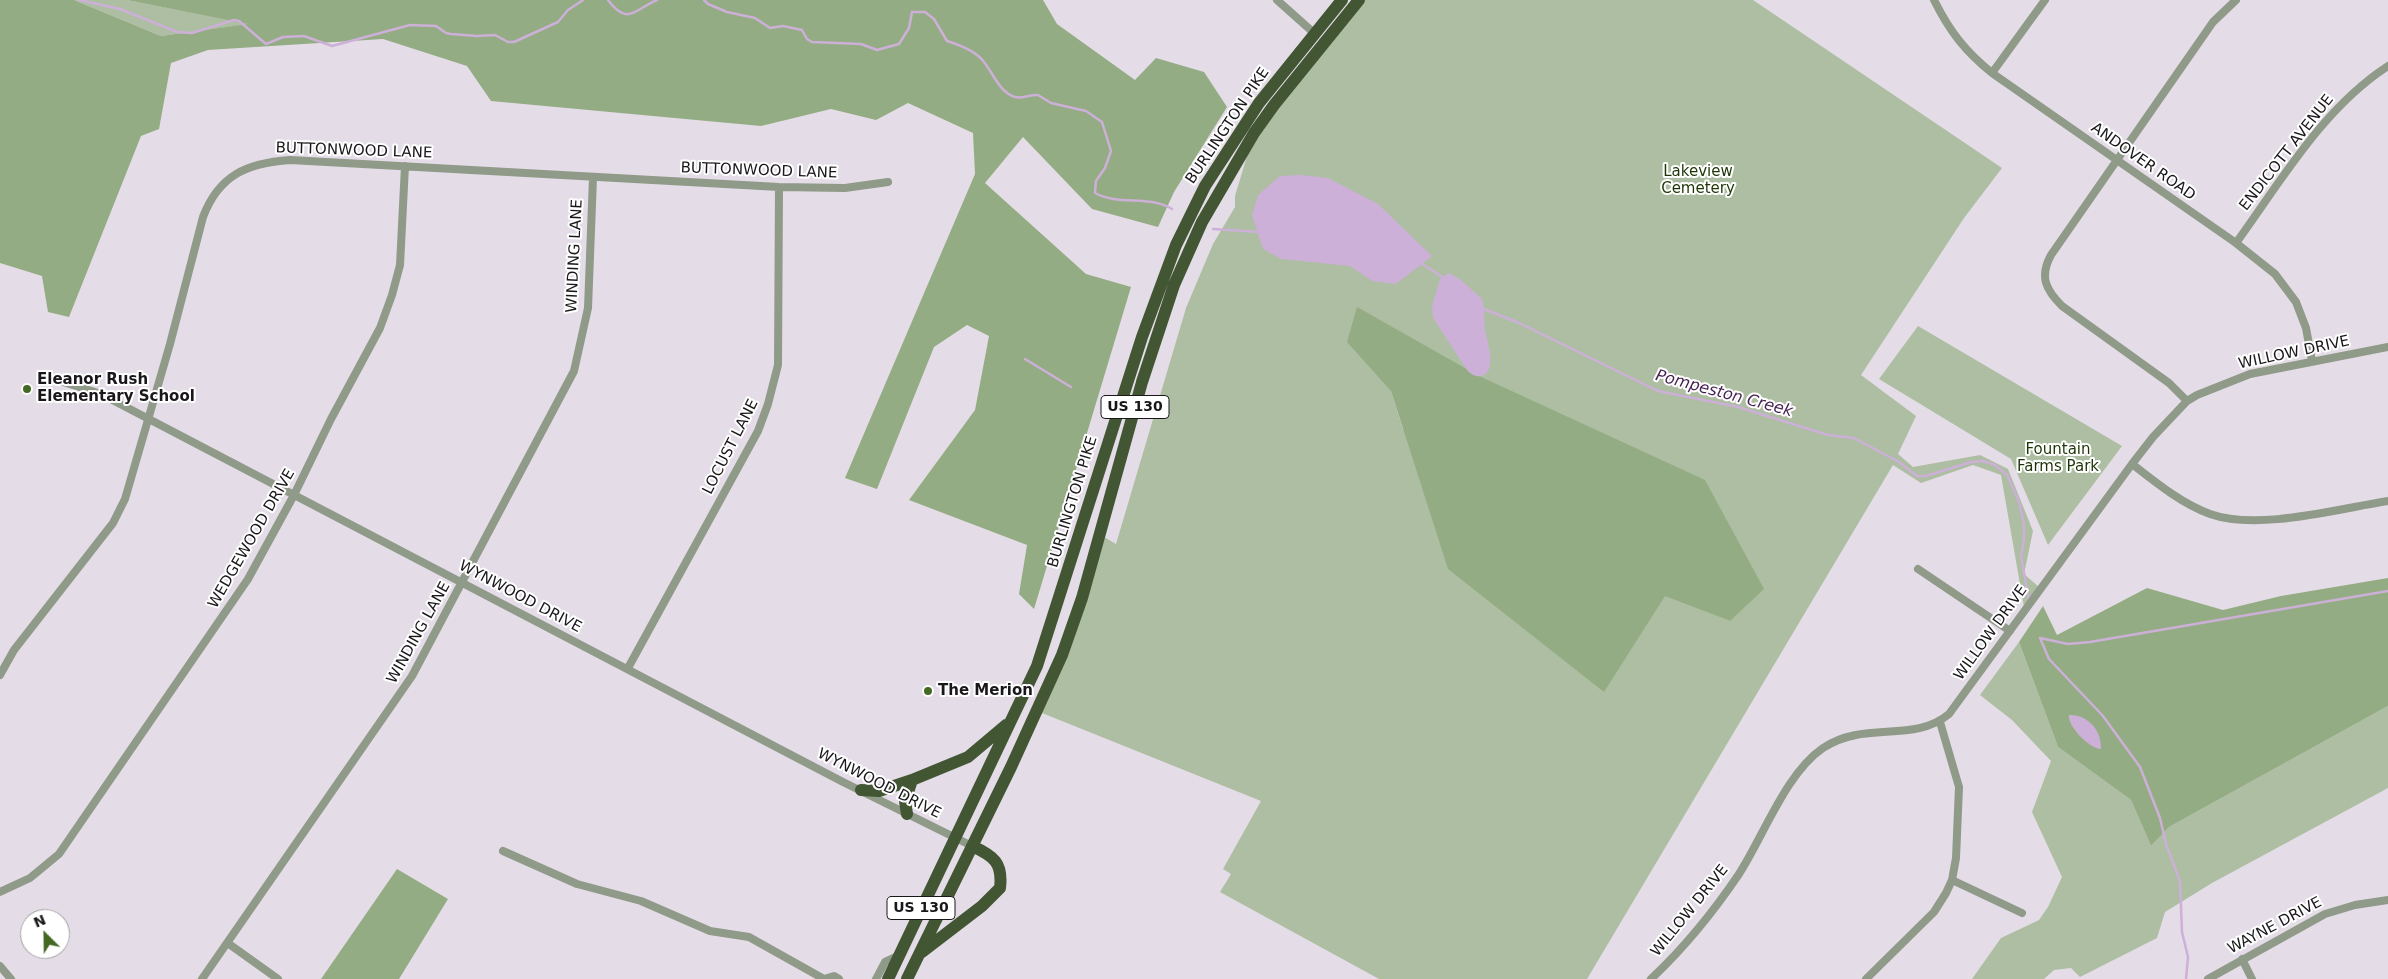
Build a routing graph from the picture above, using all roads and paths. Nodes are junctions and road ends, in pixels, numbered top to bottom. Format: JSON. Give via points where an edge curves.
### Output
{"nodes":[{"id":1,"x":1277,"y":0,"type":"edge"},
{"id":2,"x":1342,"y":0,"type":"edge"},
{"id":3,"x":1359,"y":0,"type":"edge"},
{"id":4,"x":1934,"y":0,"type":"edge"},
{"id":5,"x":2044,"y":0,"type":"edge"},
{"id":6,"x":2236,"y":0,"type":"edge"},
{"id":7,"x":1314,"y":33,"type":"junction"},
{"id":8,"x":2388,"y":66,"type":"edge"},
{"id":9,"x":1992,"y":73,"type":"junction"},
{"id":10,"x":2116,"y":160,"type":"junction"},
{"id":11,"x":405,"y":166,"type":"junction"},
{"id":12,"x":593,"y":178,"type":"junction"},
{"id":13,"x":888,"y":182,"type":"dead end"},
{"id":14,"x":779,"y":186,"type":"junction"},
{"id":15,"x":2236,"y":243,"type":"junction"},
{"id":16,"x":2388,"y":347,"type":"edge"},
{"id":17,"x":2312,"y":361,"type":"junction"},
{"id":18,"x":54,"y":379,"type":"dead end"},
{"id":19,"x":2187,"y":401,"type":"junction"},
{"id":20,"x":147,"y":418,"type":"junction"},
{"id":21,"x":2132,"y":464,"type":"junction"},
{"id":22,"x":294,"y":495,"type":"junction"},
{"id":23,"x":2388,"y":501,"type":"edge"},
{"id":24,"x":1918,"y":569,"type":"dead end"},
{"id":25,"x":463,"y":582,"type":"junction"},
{"id":26,"x":2010,"y":632,"type":"junction"},
{"id":27,"x":628,"y":668,"type":"junction"},
{"id":28,"x":0,"y":675,"type":"edge"},
{"id":29,"x":1011,"y":720,"type":"junction"},
{"id":30,"x":1940,"y":722,"type":"junction"},
{"id":31,"x":912,"y":780,"type":"junction"},
{"id":32,"x":861,"y":790,"type":"junction"},
{"id":33,"x":907,"y":814,"type":"junction"},
{"id":34,"x":955,"y":839,"type":"junction"},
{"id":35,"x":972,"y":846,"type":"junction"},
{"id":36,"x":503,"y":851,"type":"dead end"},
{"id":37,"x":1952,"y":880,"type":"junction"},
{"id":38,"x":0,"y":892,"type":"edge"},
{"id":39,"x":2388,"y":900,"type":"edge"},
{"id":40,"x":2022,"y":913,"type":"dead end"},
{"id":41,"x":228,"y":944,"type":"junction"},
{"id":42,"x":920,"y":953,"type":"junction"},
{"id":43,"x":900,"y":955,"type":"junction"},
{"id":44,"x":2242,"y":959,"type":"junction"},
{"id":45,"x":0,"y":966,"type":"edge"},
{"id":46,"x":12,"y":979,"type":"edge"},
{"id":47,"x":202,"y":979,"type":"edge"},
{"id":48,"x":278,"y":979,"type":"edge"},
{"id":49,"x":824,"y":979,"type":"edge"},
{"id":50,"x":839,"y":979,"type":"edge"},
{"id":51,"x":876,"y":979,"type":"edge"},
{"id":52,"x":888,"y":979,"type":"edge"},
{"id":53,"x":907,"y":979,"type":"edge"},
{"id":54,"x":1651,"y":979,"type":"edge"},
{"id":55,"x":1866,"y":979,"type":"edge"},
{"id":56,"x":2208,"y":979,"type":"edge"},
{"id":57,"x":2252,"y":979,"type":"edge"}],
"edges":[{"from":1,"to":7,"type":"street"},
{"from":2,"to":7,"type":"highway","name":"BURLINGTON PIKE","number":"US 130"},
{"from":3,"to":35,"type":"highway","name":"BURLINGTON PIKE","number":"US 130","via":[[1294,78],[1254,133],[1202,222],[1174,285],[1142,382],[1073,627]]},
{"from":4,"to":9,"type":"street","name":"ANDOVER ROAD","via":[[1957,40]]},
{"from":5,"to":9,"type":"street"},
{"from":6,"to":10,"type":"street","via":[[2213,22]]},
{"from":7,"to":29,"type":"highway","name":"BURLINGTON PIKE","number":"US 130","via":[[1259,103],[1205,186],[1176,245],[1142,337],[1037,666]]},
{"from":8,"to":15,"type":"street","name":"ENDICOTT AVENUE","via":[[2344,101],[2302,150]]},
{"from":9,"to":10,"type":"street","name":"ANDOVER ROAD"},
{"from":10,"to":15,"type":"street","name":"ANDOVER ROAD"},
{"from":10,"to":19,"type":"street","via":[[2051,255],[2044,279],[2050,294],[2062,306],[2169,383]]},
{"from":11,"to":12,"type":"street","name":"BUTTONWOOD LANE"},
{"from":11,"to":20,"type":"street","name":"BUTTONWOOD LANE","via":[[267,161],[223,183],[211,198],[204,217]]},
{"from":11,"to":22,"type":"street","name":"WEDGEWOOD DRIVE","via":[[400,265],[392,295],[380,328]]},
{"from":12,"to":14,"type":"street","name":"BUTTONWOOD LANE"},
{"from":12,"to":25,"type":"street","name":"WINDING LANE","via":[[588,308],[574,370]]},
{"from":13,"to":14,"type":"street","name":"BUTTONWOOD LANE","via":[[845,188]]},
{"from":14,"to":27,"type":"street","name":"LOCUST LANE","via":[[778,365],[768,404],[758,431]]},
{"from":15,"to":17,"type":"street","name":"ANDOVER ROAD","via":[[2274,274],[2296,302],[2306,328]]},
{"from":16,"to":17,"type":"street","name":"WILLOW DRIVE"},
{"from":17,"to":19,"type":"street","name":"WILLOW DRIVE","via":[[2250,374]]},
{"from":18,"to":20,"type":"street","name":"WYNWOOD DRIVE","via":[[102,394]]},
{"from":19,"to":21,"type":"street","name":"WILLOW DRIVE"},
{"from":20,"to":22,"type":"street","name":"WYNWOOD DRIVE"},
{"from":20,"to":28,"type":"street","name":"BUTTONWOOD LANE","via":[[125,499],[113,523],[14,650]]},
{"from":21,"to":23,"type":"street","via":[[2192,506],[2239,521],[2273,520]]},
{"from":21,"to":26,"type":"street","name":"WILLOW DRIVE"},
{"from":22,"to":25,"type":"street","name":"WYNWOOD DRIVE"},
{"from":22,"to":38,"type":"street","name":"WEDGEWOOD DRIVE","via":[[228,610],[59,854],[30,878]]},
{"from":24,"to":26,"type":"street"},
{"from":25,"to":27,"type":"street","name":"WYNWOOD DRIVE"},
{"from":25,"to":41,"type":"street","name":"WINDING LANE","via":[[412,676]]},
{"from":26,"to":30,"type":"street","name":"WILLOW DRIVE"},
{"from":27,"to":32,"type":"street","name":"WYNWOOD DRIVE"},
{"from":29,"to":31,"type":"highway","via":[[968,757]]},
{"from":29,"to":34,"type":"highway","name":"BURLINGTON PIKE","number":"US 130"},
{"from":30,"to":37,"type":"street","via":[[1959,787]]},
{"from":30,"to":54,"type":"street","name":"WILLOW DRIVE","via":[[1918,730],[1860,732],[1823,748],[1810,760],[1776,807],[1738,874],[1678,954]]},
{"from":31,"to":32,"type":"highway","via":[[879,791]]},
{"from":31,"to":33,"type":"highway","via":[[905,801]]},
{"from":32,"to":33,"type":"street","name":"WYNWOOD DRIVE"},
{"from":33,"to":34,"type":"street","name":"WYNWOOD DRIVE"},
{"from":34,"to":35,"type":"street","name":"WYNWOOD DRIVE"},
{"from":34,"to":43,"type":"highway","name":"BURLINGTON PIKE","number":"US 130"},
{"from":35,"to":42,"type":"highway","name":"BURLINGTON PIKE","number":"US 130"},
{"from":35,"to":42,"type":"highway","via":[[996,861],[1001,874],[1000,888],[982,906]]},
{"from":36,"to":49,"type":"street","via":[[577,884],[641,901],[710,931],[750,937]]},
{"from":37,"to":40,"type":"street"},
{"from":37,"to":55,"type":"street","via":[[1934,912]]},
{"from":39,"to":44,"type":"street","name":"WAYNE DRIVE","via":[[2332,911]]},
{"from":41,"to":47,"type":"street","name":"WINDING LANE"},
{"from":41,"to":48,"type":"street"},
{"from":42,"to":53,"type":"highway","name":"BURLINGTON PIKE","number":"US 130"},
{"from":43,"to":51,"type":"street","via":[[885,962]]},
{"from":43,"to":52,"type":"highway","name":"BURLINGTON PIKE","number":"US 130"},
{"from":44,"to":56,"type":"street","name":"WAYNE DRIVE"},
{"from":44,"to":57,"type":"street"},
{"from":45,"to":46,"type":"street"},
{"from":49,"to":50,"type":"street","via":[[834,976]]}]}
